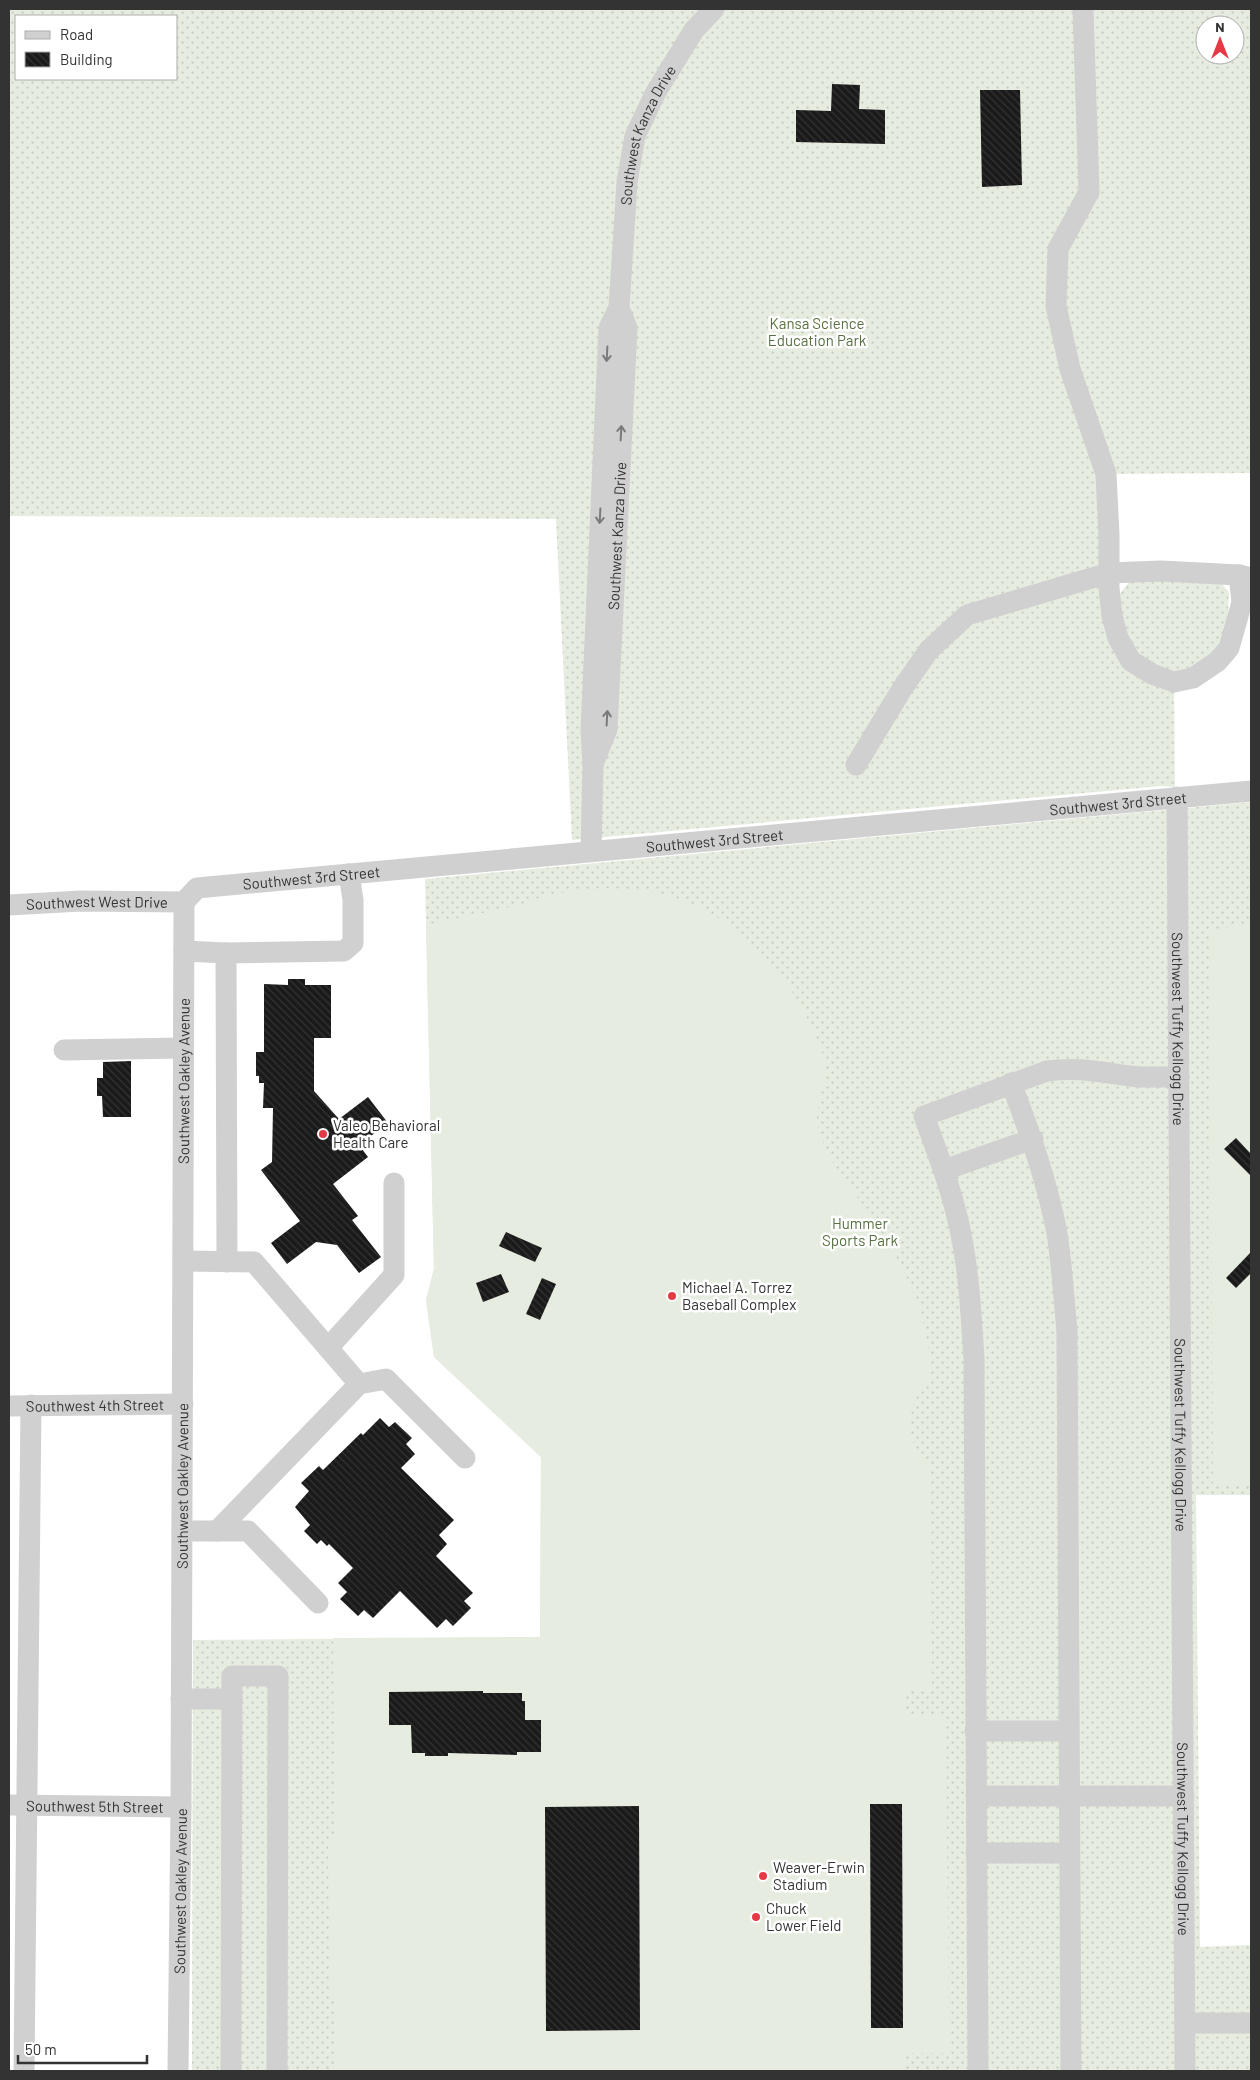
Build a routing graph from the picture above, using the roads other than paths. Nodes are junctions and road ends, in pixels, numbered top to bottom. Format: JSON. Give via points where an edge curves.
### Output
{"nodes":[{"id":1,"x":714,"y":9,"type":"edge"},
{"id":2,"x":1083,"y":9,"type":"edge"},
{"id":3,"x":1109,"y":573,"type":"junction"},
{"id":4,"x":1245,"y":576,"type":"edge"},
{"id":5,"x":856,"y":765,"type":"dead end"},
{"id":6,"x":1251,"y":791,"type":"edge"},
{"id":7,"x":1177,"y":797,"type":"junction"},
{"id":8,"x":591,"y":851,"type":"junction"},
{"id":9,"x":350,"y":874,"type":"junction"},
{"id":10,"x":184,"y":902,"type":"junction"},
{"id":11,"x":9,"y":905,"type":"edge"},
{"id":12,"x":184,"y":952,"type":"junction"},
{"id":13,"x":226,"y":953,"type":"junction"},
{"id":14,"x":184,"y":1048,"type":"junction"},
{"id":15,"x":64,"y":1050,"type":"dead end"},
{"id":16,"x":1179,"y":1077,"type":"junction"},
{"id":17,"x":1011,"y":1083,"type":"junction"},
{"id":18,"x":1033,"y":1139,"type":"junction"},
{"id":19,"x":944,"y":1170,"type":"junction"},
{"id":20,"x":394,"y":1183,"type":"dead end"},
{"id":21,"x":183,"y":1261,"type":"junction"},
{"id":22,"x":227,"y":1262,"type":"junction"},
{"id":23,"x":328,"y":1348,"type":"junction"},
{"id":24,"x":360,"y":1384,"type":"junction"},
{"id":25,"x":183,"y":1404,"type":"junction"},
{"id":26,"x":30,"y":1405,"type":"junction"},
{"id":27,"x":9,"y":1406,"type":"edge"},
{"id":28,"x":465,"y":1458,"type":"dead end"},
{"id":29,"x":182,"y":1531,"type":"junction"},
{"id":30,"x":218,"y":1531,"type":"junction"},
{"id":31,"x":318,"y":1603,"type":"dead end"},
{"id":32,"x":181,"y":1699,"type":"junction"},
{"id":33,"x":232,"y":1699,"type":"junction"},
{"id":34,"x":975,"y":1731,"type":"junction"},
{"id":35,"x":1069,"y":1731,"type":"junction"},
{"id":36,"x":976,"y":1796,"type":"junction"},
{"id":37,"x":1069,"y":1796,"type":"junction"},
{"id":38,"x":1184,"y":1796,"type":"junction"},
{"id":39,"x":18,"y":1805,"type":"edge"},
{"id":40,"x":181,"y":1807,"type":"junction"},
{"id":41,"x":976,"y":1853,"type":"junction"},
{"id":42,"x":1069,"y":1853,"type":"junction"},
{"id":43,"x":1185,"y":2023,"type":"junction"},
{"id":44,"x":1251,"y":2023,"type":"edge"},
{"id":45,"x":24,"y":2071,"type":"edge"},
{"id":46,"x":178,"y":2071,"type":"edge"},
{"id":47,"x":231,"y":2071,"type":"edge"},
{"id":48,"x":277,"y":2071,"type":"edge"},
{"id":49,"x":978,"y":2071,"type":"edge"},
{"id":50,"x":1070,"y":2071,"type":"edge"},
{"id":51,"x":1185,"y":2071,"type":"edge"}],
"edges":[{"from":1,"to":8,"type":"street","name":"Southwest Kanza Drive","via":[[694,30],[656,92],[636,136],[627,182],[619,308],[609,328],[591,731]]},
{"from":2,"to":3,"type":"street","via":[[1089,192],[1058,249],[1056,306],[1070,369],[1106,474]]},
{"from":3,"to":4,"type":"street","via":[[1161,571]]},
{"from":3,"to":4,"type":"street","via":[[1112,616],[1118,638],[1131,661],[1174,682],[1193,678],[1207,670],[1229,648],[1242,602]]},
{"from":3,"to":5,"type":"street","via":[[967,615],[929,650]]},
{"from":6,"to":7,"type":"street","name":"Southwest 3rd Street"},
{"from":7,"to":8,"type":"street","name":"Southwest 3rd Street"},
{"from":7,"to":16,"type":"street","name":"Southwest Tuffy Kellogg Drive"},
{"from":8,"to":9,"type":"street","name":"Southwest 3rd Street"},
{"from":9,"to":10,"type":"street","name":"Southwest 3rd Street","via":[[197,888]]},
{"from":9,"to":13,"type":"street","via":[[353,943],[344,952]]},
{"from":10,"to":11,"type":"street","name":"Southwest West Drive","via":[[82,901]]},
{"from":10,"to":12,"type":"street","name":"Southwest Oakley Avenue"},
{"from":12,"to":13,"type":"street"},
{"from":12,"to":14,"type":"street","name":"Southwest Oakley Avenue"},
{"from":13,"to":22,"type":"street"},
{"from":14,"to":15,"type":"street"},
{"from":14,"to":21,"type":"street","name":"Southwest Oakley Avenue"},
{"from":16,"to":17,"type":"street","via":[[1140,1077],[1067,1068]]},
{"from":16,"to":38,"type":"street","name":"Southwest Tuffy Kellogg Drive"},
{"from":17,"to":18,"type":"street"},
{"from":17,"to":19,"type":"street","via":[[924,1116]]},
{"from":18,"to":19,"type":"street"},
{"from":18,"to":35,"type":"street","via":[[1057,1234],[1067,1332]]},
{"from":19,"to":34,"type":"street","via":[[968,1272],[972,1319]]},
{"from":20,"to":23,"type":"street","via":[[394,1275]]},
{"from":21,"to":22,"type":"street"},
{"from":21,"to":25,"type":"street","name":"Southwest Oakley Avenue"},
{"from":22,"to":23,"type":"street","via":[[254,1262]]},
{"from":23,"to":24,"type":"street"},
{"from":24,"to":28,"type":"street","via":[[386,1378]]},
{"from":24,"to":30,"type":"street"},
{"from":25,"to":26,"type":"street","name":"Southwest 4th Street"},
{"from":25,"to":29,"type":"street","name":"Southwest Oakley Avenue"},
{"from":26,"to":27,"type":"street","name":"Southwest 4th Street"},
{"from":26,"to":39,"type":"street"},
{"from":29,"to":30,"type":"street"},
{"from":29,"to":32,"type":"street","name":"Southwest Oakley Avenue"},
{"from":30,"to":31,"type":"street","via":[[248,1531]]},
{"from":32,"to":33,"type":"street"},
{"from":32,"to":40,"type":"street","name":"Southwest Oakley Avenue"},
{"from":33,"to":47,"type":"street"},
{"from":33,"to":48,"type":"street","via":[[232,1676],[278,1676]]},
{"from":34,"to":35,"type":"street"},
{"from":34,"to":36,"type":"street"},
{"from":35,"to":37,"type":"street"},
{"from":36,"to":37,"type":"street"},
{"from":36,"to":41,"type":"street"},
{"from":37,"to":38,"type":"street"},
{"from":37,"to":42,"type":"street"},
{"from":38,"to":43,"type":"street","name":"Southwest Tuffy Kellogg Drive"},
{"from":39,"to":40,"type":"street","name":"Southwest 5th Street"},
{"from":39,"to":45,"type":"street"},
{"from":40,"to":46,"type":"street","name":"Southwest Oakley Avenue"},
{"from":41,"to":42,"type":"street"},
{"from":41,"to":49,"type":"street"},
{"from":42,"to":50,"type":"street"},
{"from":43,"to":44,"type":"street"},
{"from":43,"to":51,"type":"street","name":"Southwest Tuffy Kellogg Drive"}]}
